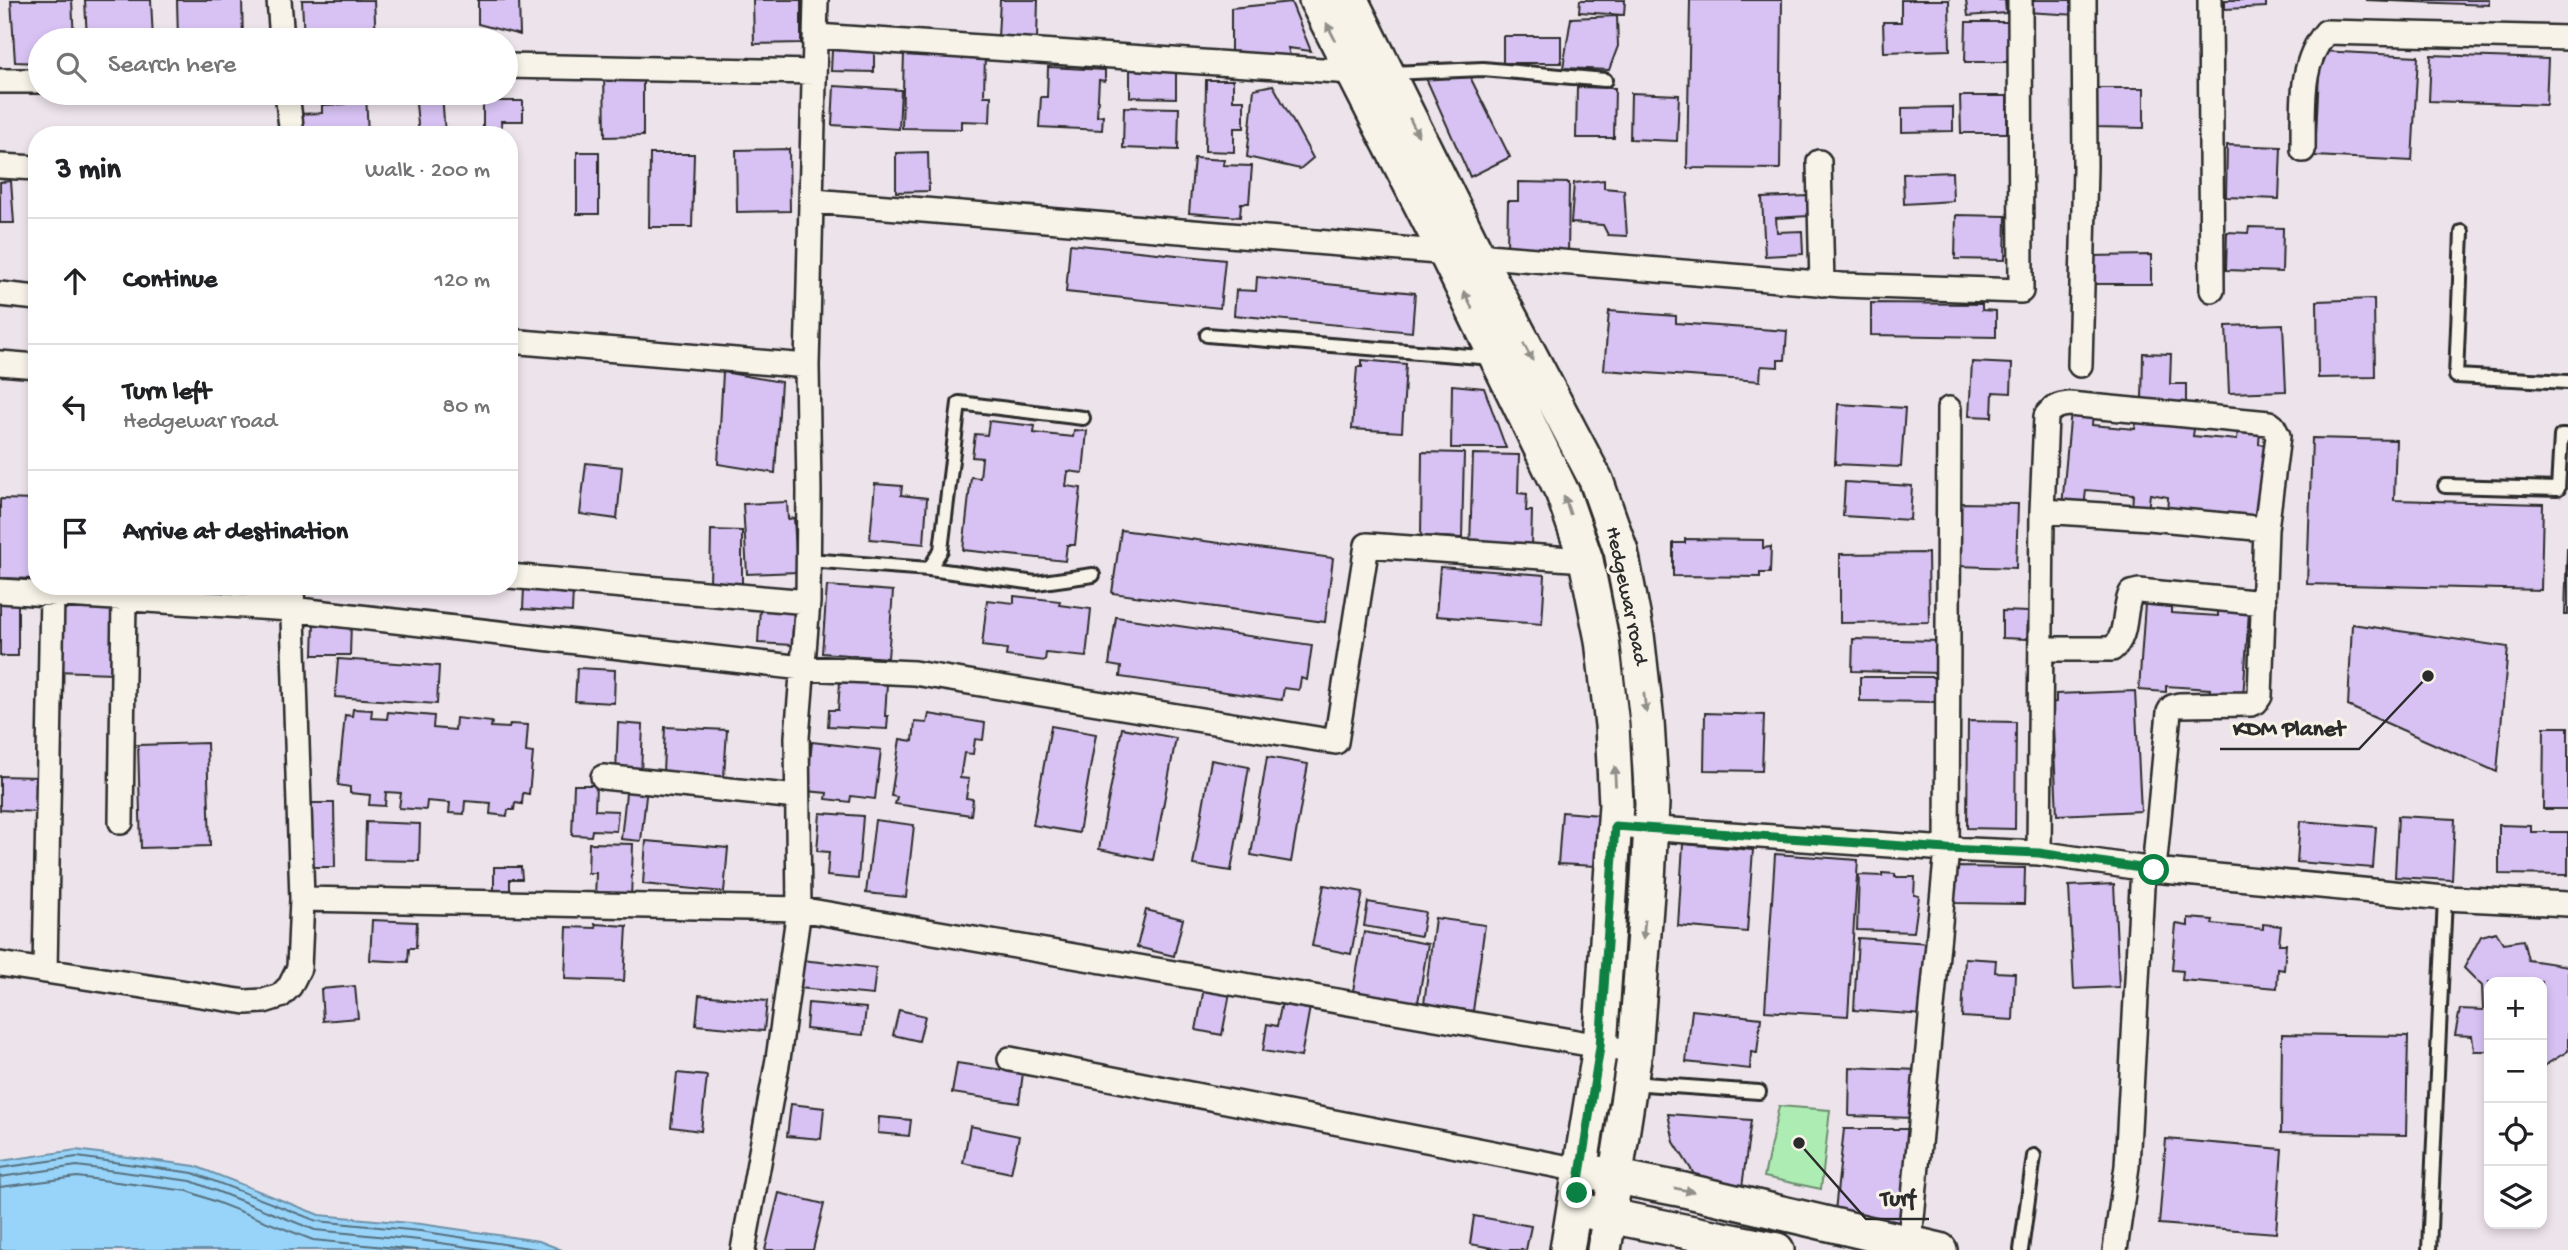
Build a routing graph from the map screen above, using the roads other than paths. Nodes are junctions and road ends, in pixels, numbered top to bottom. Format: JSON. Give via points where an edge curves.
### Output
{"nodes":[{"id":1,"x":279,"y":0,"type":"edge"},
{"id":2,"x":816,"y":0,"type":"edge"},
{"id":3,"x":1315,"y":0,"type":"edge"},
{"id":4,"x":1351,"y":0,"type":"edge"},
{"id":5,"x":2020,"y":0,"type":"edge"},
{"id":6,"x":2084,"y":0,"type":"edge"},
{"id":7,"x":2210,"y":0,"type":"edge"},
{"id":8,"x":281,"y":28,"type":"edge"},
{"id":9,"x":816,"y":36,"type":"junction"},
{"id":10,"x":2568,"y":38,"type":"edge"},
{"id":11,"x":518,"y":66,"type":"edge"},
{"id":12,"x":814,"y":72,"type":"junction"},
{"id":13,"x":1352,"y":72,"type":"junction"},
{"id":14,"x":1387,"y":73,"type":"junction"},
{"id":15,"x":1605,"y":80,"type":"dead end"},
{"id":16,"x":0,"y":81,"type":"edge"},
{"id":17,"x":28,"y":81,"type":"edge"},
{"id":18,"x":288,"y":105,"type":"edge"},
{"id":19,"x":291,"y":126,"type":"edge"},
{"id":20,"x":2303,"y":150,"type":"dead end"},
{"id":21,"x":1819,"y":162,"type":"dead end"},
{"id":22,"x":0,"y":166,"type":"edge"},
{"id":23,"x":28,"y":168,"type":"edge"},
{"id":24,"x":813,"y":201,"type":"junction"},
{"id":25,"x":2462,"y":232,"type":"dead end"},
{"id":26,"x":1445,"y":253,"type":"junction"},
{"id":27,"x":1478,"y":256,"type":"junction"},
{"id":28,"x":1822,"y":284,"type":"junction"},
{"id":29,"x":2212,"y":290,"type":"dead end"},
{"id":30,"x":0,"y":294,"type":"edge"},
{"id":31,"x":28,"y":297,"type":"edge"},
{"id":32,"x":1207,"y":335,"type":"dead end"},
{"id":33,"x":518,"y":342,"type":"edge"},
{"id":34,"x":1497,"y":359,"type":"junction"},
{"id":35,"x":0,"y":363,"type":"edge"},
{"id":36,"x":28,"y":365,"type":"edge"},
{"id":37,"x":2080,"y":365,"type":"dead end"},
{"id":38,"x":807,"y":366,"type":"junction"},
{"id":39,"x":2568,"y":382,"type":"edge"},
{"id":40,"x":1950,"y":409,"type":"dead end"},
{"id":41,"x":1083,"y":418,"type":"dead end"},
{"id":42,"x":2568,"y":436,"type":"edge"},
{"id":43,"x":2445,"y":486,"type":"dead end"},
{"id":44,"x":2042,"y":512,"type":"junction"},
{"id":45,"x":2266,"y":529,"type":"junction"},
{"id":46,"x":808,"y":560,"type":"junction"},
{"id":47,"x":1586,"y":560,"type":"junction"},
{"id":48,"x":929,"y":569,"type":"junction"},
{"id":49,"x":1093,"y":575,"type":"dead end"},
{"id":50,"x":518,"y":577,"type":"edge"},
{"id":51,"x":0,"y":591,"type":"edge"},
{"id":52,"x":28,"y":593,"type":"edge"},
{"id":53,"x":51,"y":595,"type":"edge"},
{"id":54,"x":66,"y":595,"type":"edge"},
{"id":55,"x":292,"y":595,"type":"edge"},
{"id":56,"x":124,"y":599,"type":"junction"},
{"id":57,"x":808,"y":602,"type":"junction"},
{"id":58,"x":2264,"y":603,"type":"junction"},
{"id":59,"x":291,"y":609,"type":"junction"},
{"id":60,"x":2041,"y":649,"type":"junction"},
{"id":61,"x":802,"y":668,"type":"junction"},
{"id":62,"x":603,"y":777,"type":"dead end"},
{"id":63,"x":797,"y":797,"type":"junction"},
{"id":64,"x":121,"y":822,"type":"dead end"},
{"id":65,"x":1615,"y":826,"type":"junction"},
{"id":66,"x":1651,"y":828,"type":"junction"},
{"id":67,"x":1947,"y":849,"type":"junction"},
{"id":68,"x":2039,"y":853,"type":"junction"},
{"id":69,"x":2149,"y":869,"type":"junction"},
{"id":70,"x":2445,"y":898,"type":"junction"},
{"id":71,"x":302,"y":899,"type":"junction"},
{"id":72,"x":2568,"y":904,"type":"edge"},
{"id":73,"x":799,"y":909,"type":"junction"},
{"id":74,"x":0,"y":964,"type":"edge"},
{"id":75,"x":45,"y":971,"type":"junction"},
{"id":76,"x":1600,"y":1047,"type":"junction"},
{"id":77,"x":1010,"y":1059,"type":"dead end"},
{"id":78,"x":1632,"y":1067,"type":"junction"},
{"id":79,"x":1759,"y":1092,"type":"dead end"},
{"id":80,"x":2034,"y":1156,"type":"dead end"},
{"id":81,"x":1580,"y":1170,"type":"junction"},
{"id":82,"x":1617,"y":1176,"type":"junction"},
{"id":83,"x":1574,"y":1209,"type":"junction"},
{"id":84,"x":1610,"y":1215,"type":"junction"},
{"id":85,"x":1920,"y":1247,"type":"edge"},
{"id":86,"x":743,"y":1250,"type":"edge"},
{"id":87,"x":1567,"y":1250,"type":"edge"},
{"id":88,"x":1604,"y":1250,"type":"edge"},
{"id":89,"x":1777,"y":1250,"type":"edge"},
{"id":90,"x":2021,"y":1250,"type":"edge"},
{"id":91,"x":2115,"y":1250,"type":"edge"},
{"id":92,"x":2429,"y":1250,"type":"edge"}],
"edges":[{"from":1,"to":8,"type":"street"},
{"from":2,"to":9,"type":"street"},
{"from":13,"to":3,"type":"main road","name":"Hedgewar road","one_way":true},
{"from":4,"to":14,"type":"main road","name":"Hedgewar road"},
{"from":5,"to":28,"type":"street","via":[[2021,290]]},
{"from":6,"to":37,"type":"street"},
{"from":7,"to":29,"type":"street"},
{"from":9,"to":12,"type":"street"},
{"from":9,"to":13,"type":"street"},
{"from":10,"to":20,"type":"street","via":[[2326,32],[2316,44],[2305,74]]},
{"from":11,"to":12,"type":"street"},
{"from":12,"to":24,"type":"street"},
{"from":13,"to":26,"type":"main road","name":"Hedgewar road"},
{"from":14,"to":15,"type":"lane","via":[[1483,69]]},
{"from":14,"to":27,"type":"main road","name":"Hedgewar road","one_way":true},
{"from":16,"to":17,"type":"street"},
{"from":18,"to":19,"type":"street"},
{"from":21,"to":28,"type":"street"},
{"from":22,"to":23,"type":"street"},
{"from":24,"to":26,"type":"street"},
{"from":24,"to":38,"type":"street"},
{"from":25,"to":39,"type":"lane","via":[[2456,376]]},
{"from":26,"to":27,"type":"street"},
{"from":34,"to":26,"type":"main road","name":"Hedgewar road","one_way":true},
{"from":27,"to":28,"type":"street"},
{"from":27,"to":66,"type":"main road","name":"Hedgewar road","one_way":true,"via":[[1596,480],[1620,551],[1637,635],[1647,722]]},
{"from":30,"to":31,"type":"street"},
{"from":32,"to":34,"type":"lane"},
{"from":33,"to":38,"type":"street"},
{"from":47,"to":34,"type":"main road","name":"Hedgewar road","one_way":true,"via":[[1563,494]]},
{"from":35,"to":36,"type":"street"},
{"from":38,"to":46,"type":"street"},
{"from":40,"to":67,"type":"street"},
{"from":41,"to":48,"type":"lane","via":[[959,403],[941,550]]},
{"from":42,"to":43,"type":"lane","via":[[2561,436],[2558,489]]},
{"from":44,"to":45,"type":"street"},
{"from":44,"to":45,"type":"street","via":[[2046,415],[2059,405],[2070,404],[2269,423],[2278,436]]},
{"from":44,"to":60,"type":"street"},
{"from":45,"to":58,"type":"street"},
{"from":46,"to":48,"type":"lane"},
{"from":46,"to":57,"type":"street"},
{"from":47,"to":61,"type":"street","via":[[1367,545],[1336,742],[914,673]]},
{"from":65,"to":47,"type":"main road","name":"Hedgewar road","one_way":true,"via":[[1612,725]]},
{"from":48,"to":49,"type":"lane","via":[[1036,583]]},
{"from":50,"to":57,"type":"street"},
{"from":51,"to":52,"type":"street"},
{"from":53,"to":75,"type":"street"},
{"from":54,"to":56,"type":"street"},
{"from":55,"to":59,"type":"street"},
{"from":56,"to":59,"type":"street"},
{"from":56,"to":64,"type":"street"},
{"from":57,"to":61,"type":"street"},
{"from":58,"to":60,"type":"street","via":[[2139,591],[2131,593],[2126,603],[2123,634],[2112,649]]},
{"from":58,"to":69,"type":"street","via":[[2260,696],[2256,702],[2179,705],[2169,712]]},
{"from":59,"to":61,"type":"street"},
{"from":59,"to":71,"type":"street"},
{"from":60,"to":68,"type":"street"},
{"from":61,"to":63,"type":"street"},
{"from":62,"to":63,"type":"street"},
{"from":63,"to":73,"type":"street"},
{"from":65,"to":66,"type":"street"},
{"from":65,"to":76,"type":"main road","name":"Hedgewar road"},
{"from":66,"to":67,"type":"street"},
{"from":66,"to":78,"type":"main road","name":"Hedgewar road","one_way":true},
{"from":67,"to":68,"type":"street"},
{"from":67,"to":85,"type":"street"},
{"from":68,"to":69,"type":"street"},
{"from":69,"to":70,"type":"street"},
{"from":69,"to":91,"type":"street","via":[[2127,1166]]},
{"from":70,"to":72,"type":"street"},
{"from":70,"to":92,"type":"lane"},
{"from":71,"to":73,"type":"street"},
{"from":71,"to":75,"type":"street","via":[[299,968],[290,986],[272,999],[246,1002]]},
{"from":73,"to":76,"type":"street"},
{"from":73,"to":86,"type":"street","via":[[778,1059]]},
{"from":74,"to":75,"type":"street"},
{"from":76,"to":78,"type":"street"},
{"from":76,"to":81,"type":"main road","name":"Hedgewar road"},
{"from":77,"to":81,"type":"street"},
{"from":78,"to":79,"type":"lane"},
{"from":78,"to":82,"type":"main road","name":"Hedgewar road"},
{"from":80,"to":90,"type":"lane"},
{"from":81,"to":82,"type":"main road"},
{"from":81,"to":83,"type":"main road","name":"Hedgewar road"},
{"from":82,"to":84,"type":"main road","name":"Hedgewar road"},
{"from":82,"to":85,"type":"main road","one_way":true},
{"from":83,"to":84,"type":"main road"},
{"from":83,"to":87,"type":"main road","name":"Hedgewar road"},
{"from":84,"to":88,"type":"main road","name":"Hedgewar road"},
{"from":84,"to":89,"type":"main road"}]}
